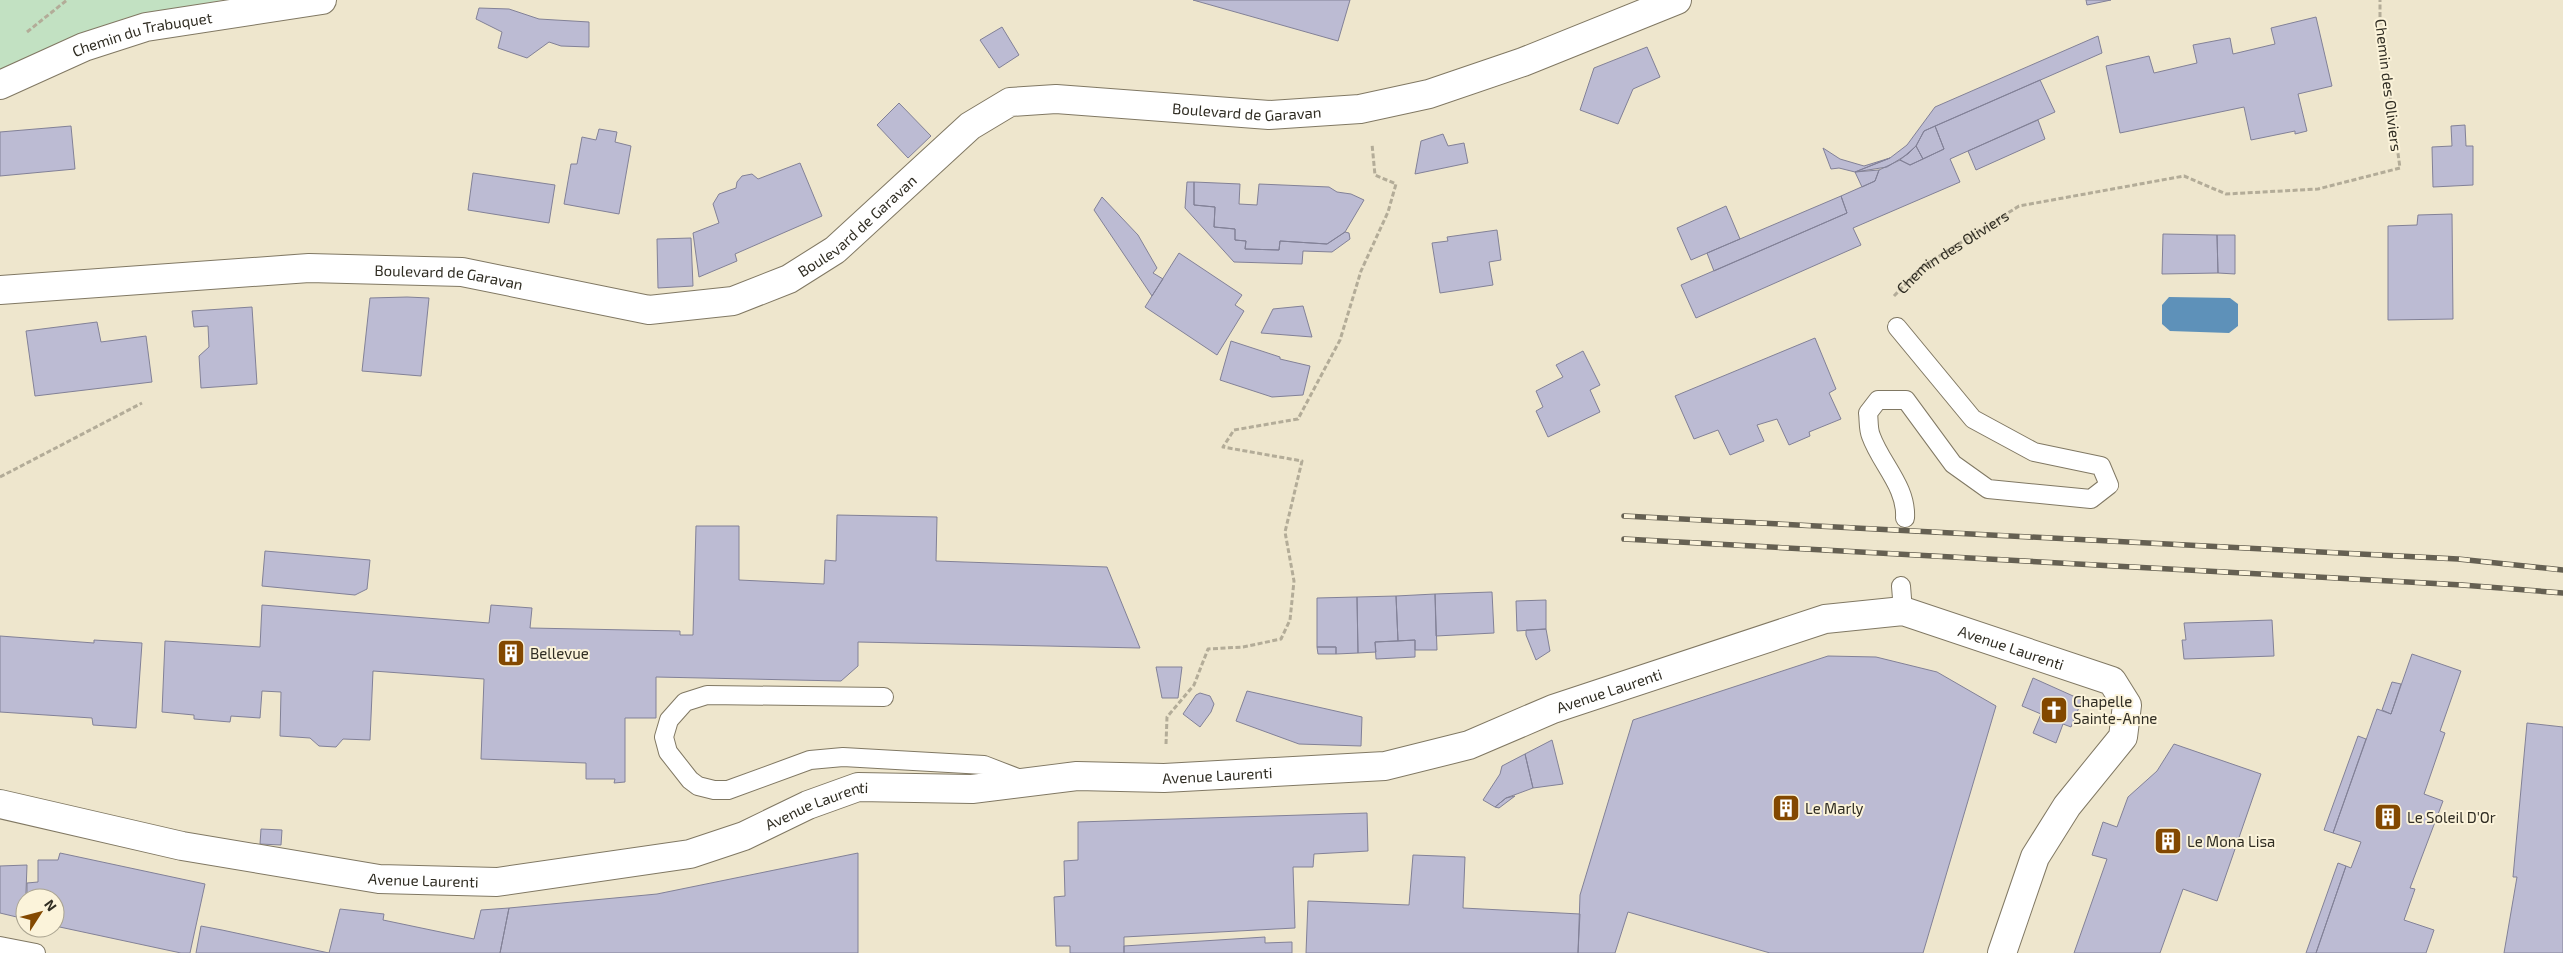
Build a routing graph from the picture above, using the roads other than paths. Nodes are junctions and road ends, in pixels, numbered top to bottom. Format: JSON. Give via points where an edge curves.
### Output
{"nodes":[{"id":1,"x":322,"y":0,"type":"edge"},
{"id":2,"x":1677,"y":0,"type":"edge"},
{"id":3,"x":0,"y":86,"type":"edge"},
{"id":4,"x":0,"y":290,"type":"edge"},
{"id":5,"x":1897,"y":327,"type":"road end"},
{"id":6,"x":1905,"y":518,"type":"dead end"},
{"id":7,"x":884,"y":697,"type":"dead end"},
{"id":8,"x":1029,"y":782,"type":"junction"},
{"id":9,"x":0,"y":804,"type":"edge"},
{"id":10,"x":0,"y":946,"type":"edge"},
{"id":11,"x":36,"y":953,"type":"edge"},
{"id":12,"x":2002,"y":953,"type":"edge"}],
"edges":[{"from":1,"to":3,"type":"street","name":"Chemin du Trabuquet","via":[[146,27],[84,47]]},
{"from":2,"to":4,"type":"street","name":"Boulevard de Garavan","via":[[1457,85],[1360,109],[1268,116],[1056,99],[1010,102],[970,126],[835,250],[789,279],[733,301],[649,310],[462,272],[309,268]]},
{"from":5,"to":6,"type":"lane","via":[[1973,419],[2034,452],[2101,466],[2109,485],[2091,499],[1988,490],[1953,464],[1906,400],[1878,400],[1868,413],[1870,435],[1898,486],[1906,508]]},
{"from":7,"to":8,"type":"lane","via":[[707,695],[685,702],[669,720],[664,737],[668,752],[690,780],[714,790],[728,790],[810,760],[843,757],[984,765]]},
{"from":8,"to":9,"type":"street","name":"Avenue Laurenti","via":[[972,790],[858,787],[808,805],[744,836],[690,854],[497,882],[379,879],[182,846]]},
{"from":8,"to":12,"type":"street","name":"Avenue Laurenti","via":[[1077,776],[1164,778],[1385,766],[1469,745],[1553,709],[1825,619],[1902,599],[2112,681],[2127,705],[2123,738],[2067,806],[2035,856]]},
{"from":10,"to":11,"type":"lane"}]}
